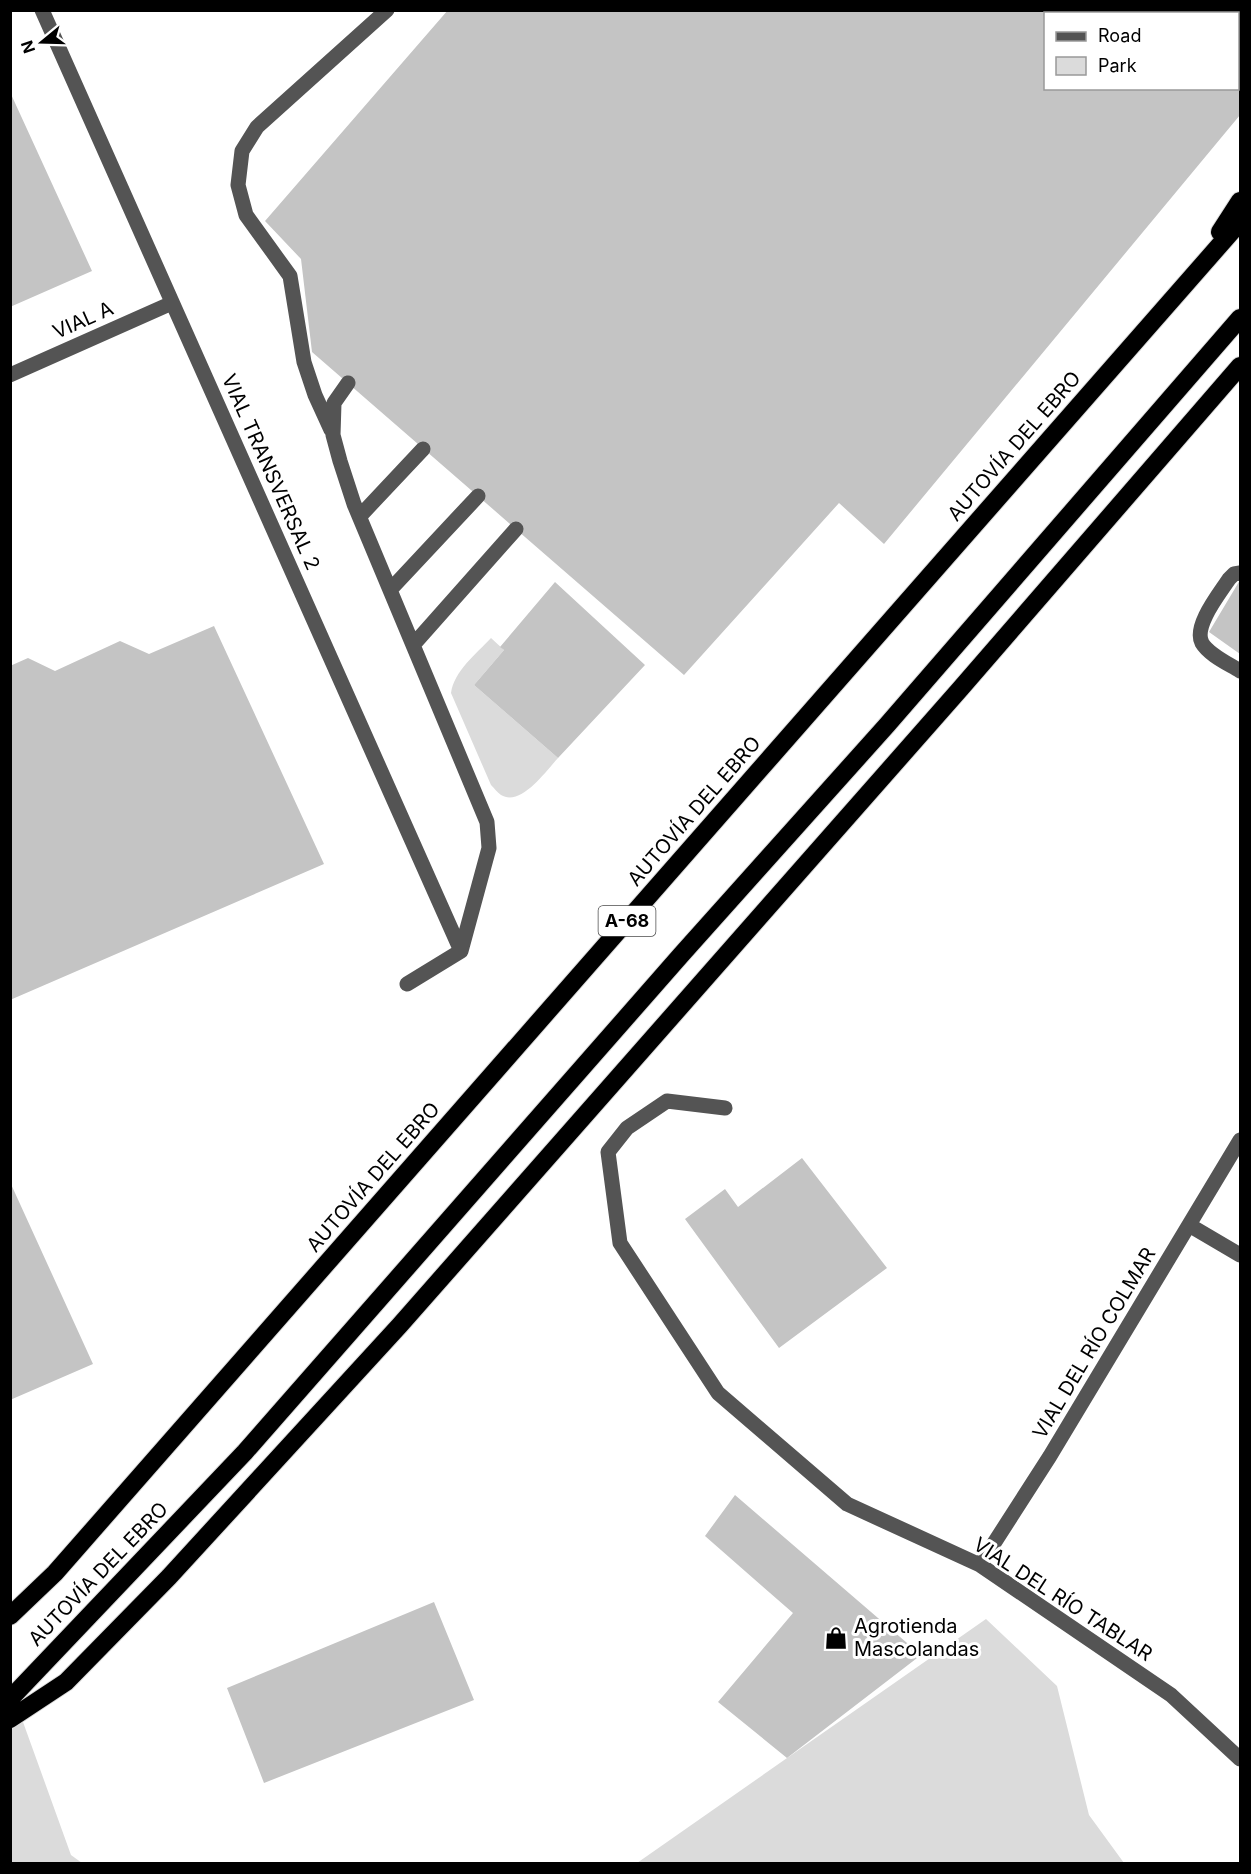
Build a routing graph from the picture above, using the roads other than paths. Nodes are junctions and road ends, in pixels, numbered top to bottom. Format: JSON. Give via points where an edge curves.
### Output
{"nodes":[{"id":1,"x":42,"y":10,"type":"edge"},
{"id":2,"x":387,"y":10,"type":"edge"},
{"id":3,"x":1240,"y":201,"type":"edge"},
{"id":4,"x":1240,"y":222,"type":"edge"},
{"id":5,"x":1182,"y":290,"type":"junction"},
{"id":6,"x":172,"y":303,"type":"junction"},
{"id":7,"x":1240,"y":318,"type":"edge"},
{"id":8,"x":1240,"y":366,"type":"edge"},
{"id":9,"x":10,"y":375,"type":"edge"},
{"id":10,"x":348,"y":384,"type":"dead end"},
{"id":11,"x":333,"y":435,"type":"junction"},
{"id":12,"x":423,"y":449,"type":"dead end"},
{"id":13,"x":478,"y":496,"type":"dead end"},
{"id":14,"x":360,"y":516,"type":"junction"},
{"id":15,"x":516,"y":530,"type":"dead end"},
{"id":16,"x":1240,"y":573,"type":"edge"},
{"id":17,"x":391,"y":589,"type":"junction"},
{"id":18,"x":414,"y":644,"type":"junction"},
{"id":19,"x":1240,"y":671,"type":"edge"},
{"id":20,"x":461,"y":951,"type":"junction"},
{"id":21,"x":407,"y":984,"type":"dead end"},
{"id":22,"x":725,"y":1108,"type":"dead end"},
{"id":23,"x":1240,"y":1140,"type":"edge"},
{"id":24,"x":1189,"y":1225,"type":"junction"},
{"id":25,"x":1240,"y":1255,"type":"edge"},
{"id":26,"x":980,"y":1565,"type":"junction"},
{"id":27,"x":10,"y":1616,"type":"edge"},
{"id":28,"x":10,"y":1699,"type":"edge"},
{"id":29,"x":10,"y":1719,"type":"edge"},
{"id":30,"x":1240,"y":1759,"type":"edge"}],
"edges":[{"from":1,"to":6,"type":"street","name":"VIAL TRANSVERSAL 2"},
{"from":2,"to":11,"type":"street","via":[[257,127],[242,150],[238,185],[246,215],[290,276],[304,362]]},
{"from":3,"to":5,"type":"highway"},
{"from":4,"to":5,"type":"highway","name":"AUTOVÍA DEL EBRO","number":"A-68"},
{"from":5,"to":27,"type":"highway","name":"AUTOVÍA DEL EBRO","number":"A-68","via":[[63,1564]]},
{"from":6,"to":9,"type":"street","name":"VIAL A"},
{"from":6,"to":20,"type":"street","name":"VIAL TRANSVERSAL 2"},
{"from":7,"to":28,"type":"highway","name":"AUTOVÍA DEL EBRO","via":[[887,725],[245,1452]]},
{"from":8,"to":29,"type":"highway","via":[[400,1325],[169,1577],[74,1674]]},
{"from":10,"to":11,"type":"street","via":[[334,403]]},
{"from":11,"to":14,"type":"street"},
{"from":12,"to":14,"type":"street"},
{"from":13,"to":17,"type":"street"},
{"from":14,"to":17,"type":"street"},
{"from":15,"to":18,"type":"street"},
{"from":16,"to":19,"type":"street","via":[[1229,579],[1199,633],[1209,651]]},
{"from":17,"to":18,"type":"street"},
{"from":18,"to":20,"type":"street","via":[[487,822],[489,848]]},
{"from":20,"to":21,"type":"street"},
{"from":22,"to":26,"type":"street","name":"VIAL DEL RÍO TABLAR","via":[[668,1101],[627,1128],[608,1152],[620,1243],[718,1393],[847,1504]]},
{"from":23,"to":24,"type":"street","name":"VIAL DEL RÍO COLMAR"},
{"from":24,"to":25,"type":"street"},
{"from":24,"to":26,"type":"street","name":"VIAL DEL RÍO COLMAR"},
{"from":26,"to":30,"type":"street","name":"VIAL DEL RÍO TABLAR","via":[[1171,1695]]}]}
